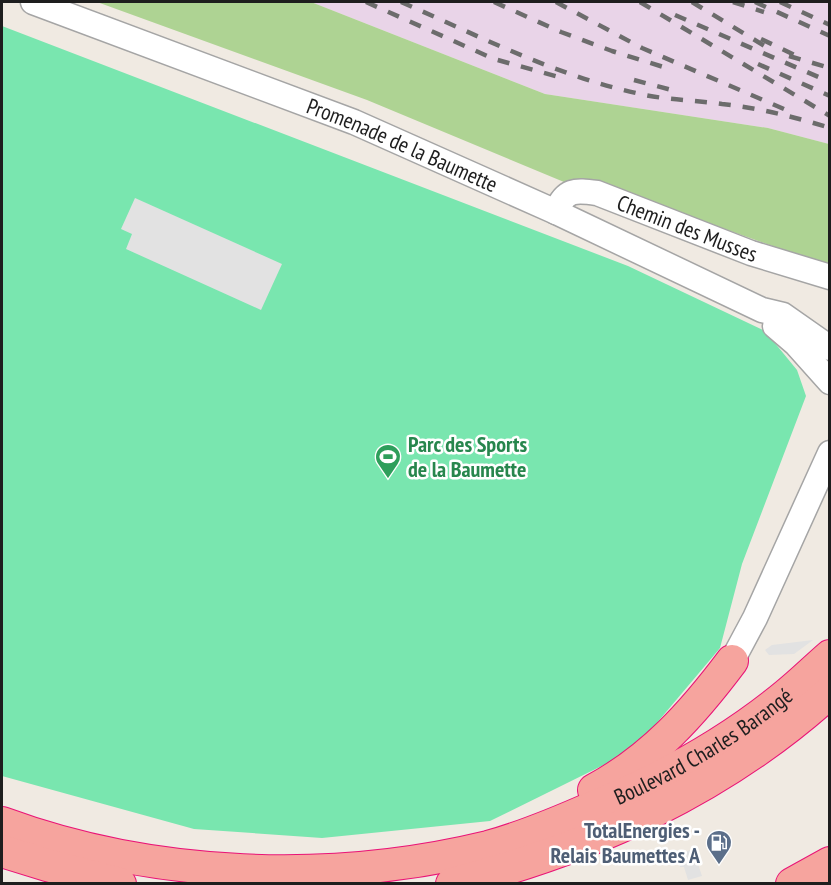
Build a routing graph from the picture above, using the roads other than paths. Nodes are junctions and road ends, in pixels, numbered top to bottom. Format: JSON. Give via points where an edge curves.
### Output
{"nodes":[{"id":1,"x":33,"y":2,"type":"edge"},
{"id":2,"x":556,"y":212,"type":"junction"},
{"id":3,"x":830,"y":277,"type":"edge"},
{"id":4,"x":762,"y":310,"type":"junction"},
{"id":5,"x":830,"y":348,"type":"edge"},
{"id":6,"x":830,"y":382,"type":"edge"},
{"id":7,"x":830,"y":453,"type":"edge"},
{"id":8,"x":830,"y":656,"type":"edge"},
{"id":9,"x":732,"y":661,"type":"joint"},
{"id":10,"x":830,"y":692,"type":"edge"},
{"id":11,"x":2,"y":823,"type":"edge"},
{"id":12,"x":548,"y":826,"type":"junction"},
{"id":13,"x":2,"y":851,"type":"edge"},
{"id":14,"x":830,"y":863,"type":"edge"},
{"id":15,"x":120,"y":884,"type":"edge"},
{"id":16,"x":452,"y":884,"type":"edge"},
{"id":17,"x":792,"y":884,"type":"edge"}],
"edges":[{"from":1,"to":2,"type":"street","name":"Promenade de la Baumette","via":[[354,122]]},
{"from":2,"to":3,"type":"street","name":"Chemin des Musses","via":[[562,198],[570,192],[597,193],[751,253]]},
{"from":2,"to":4,"type":"street","name":"Promenade de la Baumette"},
{"from":4,"to":5,"type":"street","name":"Promenade de la Baumette","via":[[783,315]]},
{"from":4,"to":6,"type":"street","name":"Promenade de la Baumette"},
{"from":7,"to":9,"type":"street","via":[[756,618]]},
{"from":8,"to":12,"type":"highway","name":"Boulevard Charles Barangé","via":[[785,696],[701,754],[632,792]]},
{"from":9,"to":12,"type":"highway","via":[[659,746],[617,778],[578,799]]},
{"from":10,"to":16,"type":"highway","name":"Boulevard Charles Barangé","via":[[721,775],[648,815],[579,845]]},
{"from":11,"to":12,"type":"highway","name":"Boulevard Charles Barangé","via":[[136,859],[191,868],[292,873],[354,871],[426,860],[489,846]]},
{"from":13,"to":15,"type":"highway"},
{"from":14,"to":17,"type":"highway"}]}
